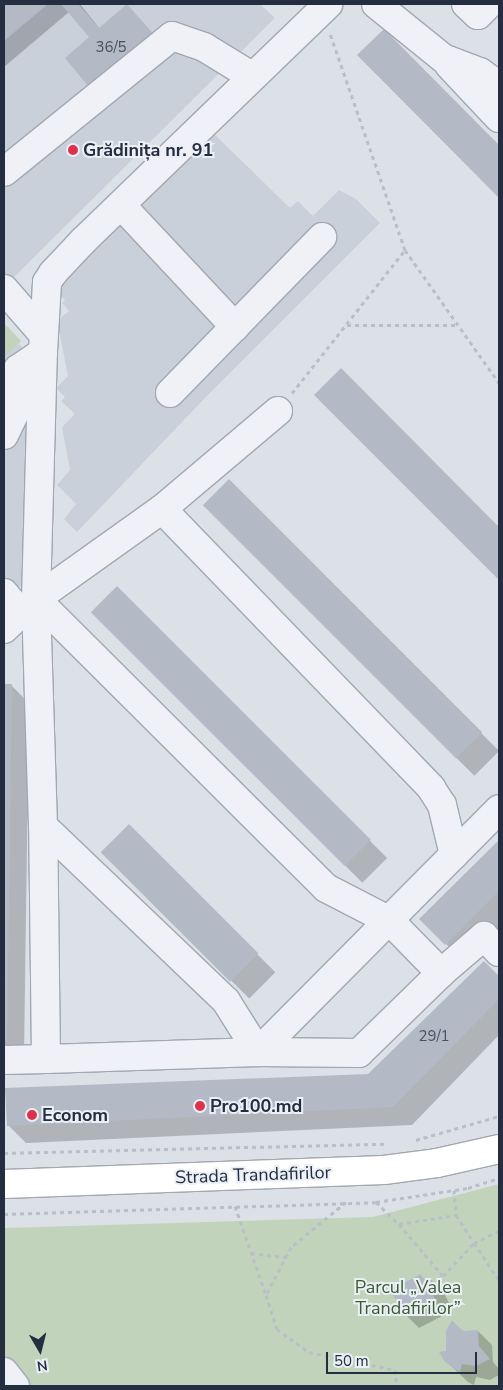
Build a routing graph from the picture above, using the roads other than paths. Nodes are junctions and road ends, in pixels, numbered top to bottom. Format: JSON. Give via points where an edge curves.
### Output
{"nodes":[{"id":1,"x":376,"y":4,"type":"edge"},
{"id":2,"x":466,"y":4,"type":"edge"},
{"id":3,"x":489,"y":4,"type":"edge"},
{"id":4,"x":325,"y":7,"type":"edge"},
{"id":5,"x":443,"y":58,"type":"junction"},
{"id":6,"x":253,"y":77,"type":"junction"},
{"id":7,"x":499,"y":86,"type":"edge"},
{"id":8,"x":499,"y":118,"type":"edge"},
{"id":9,"x":4,"y":172,"type":"edge"},
{"id":10,"x":121,"y":205,"type":"junction"},
{"id":11,"x":322,"y":238,"type":"dead end"},
{"id":12,"x":4,"y":289,"type":"edge"},
{"id":13,"x":235,"y":327,"type":"junction"},
{"id":14,"x":43,"y":343,"type":"junction"},
{"id":15,"x":170,"y":393,"type":"dead end"},
{"id":16,"x":278,"y":411,"type":"road end"},
{"id":17,"x":4,"y":435,"type":"edge"},
{"id":18,"x":162,"y":509,"type":"junction"},
{"id":19,"x":16,"y":608,"type":"edge"},
{"id":20,"x":499,"y":809,"type":"edge"},
{"id":21,"x":43,"y":826,"type":"junction"},
{"id":22,"x":454,"y":855,"type":"junction"},
{"id":23,"x":390,"y":920,"type":"junction"},
{"id":24,"x":499,"y":952,"type":"edge"},
{"id":25,"x":441,"y":973,"type":"junction"},
{"id":26,"x":258,"y":1052,"type":"junction"},
{"id":27,"x":46,"y":1059,"type":"junction"},
{"id":28,"x":4,"y":1060,"type":"edge"},
{"id":29,"x":499,"y":1149,"type":"edge"},
{"id":30,"x":4,"y":1184,"type":"edge"},
{"id":31,"x":4,"y":1372,"type":"edge"},
{"id":32,"x":15,"y":1386,"type":"edge"}],
"edges":[{"from":1,"to":5,"type":"lane"},
{"from":2,"to":3,"type":"lane","via":[[478,15]]},
{"from":4,"to":6,"type":"lane"},
{"from":5,"to":7,"type":"lane","via":[[480,72]]},
{"from":5,"to":8,"type":"lane"},
{"from":6,"to":9,"type":"lane","via":[[204,47],[172,36]]},
{"from":6,"to":10,"type":"lane"},
{"from":10,"to":13,"type":"lane"},
{"from":10,"to":14,"type":"lane","via":[[47,282]]},
{"from":11,"to":13,"type":"lane"},
{"from":12,"to":14,"type":"lane"},
{"from":13,"to":15,"type":"lane"},
{"from":14,"to":17,"type":"lane","via":[[18,369],[18,406]]},
{"from":14,"to":19,"type":"lane"},
{"from":16,"to":18,"type":"lane"},
{"from":18,"to":19,"type":"lane"},
{"from":18,"to":22,"type":"lane","via":[[431,788],[442,805]]},
{"from":19,"to":21,"type":"lane"},
{"from":19,"to":23,"type":"lane","via":[[326,888]]},
{"from":20,"to":22,"type":"lane"},
{"from":21,"to":26,"type":"lane","via":[[226,1001]]},
{"from":21,"to":27,"type":"lane"},
{"from":22,"to":23,"type":"lane"},
{"from":23,"to":25,"type":"lane"},
{"from":23,"to":26,"type":"lane"},
{"from":24,"to":25,"type":"lane","via":[[484,936]]},
{"from":25,"to":26,"type":"lane","via":[[359,1053]]},
{"from":26,"to":27,"type":"lane"},
{"from":27,"to":28,"type":"lane"},
{"from":29,"to":30,"type":"main road","name":"Strada Trandafirilor","via":[[437,1163],[384,1170]]},
{"from":31,"to":32,"type":"lane"}]}
